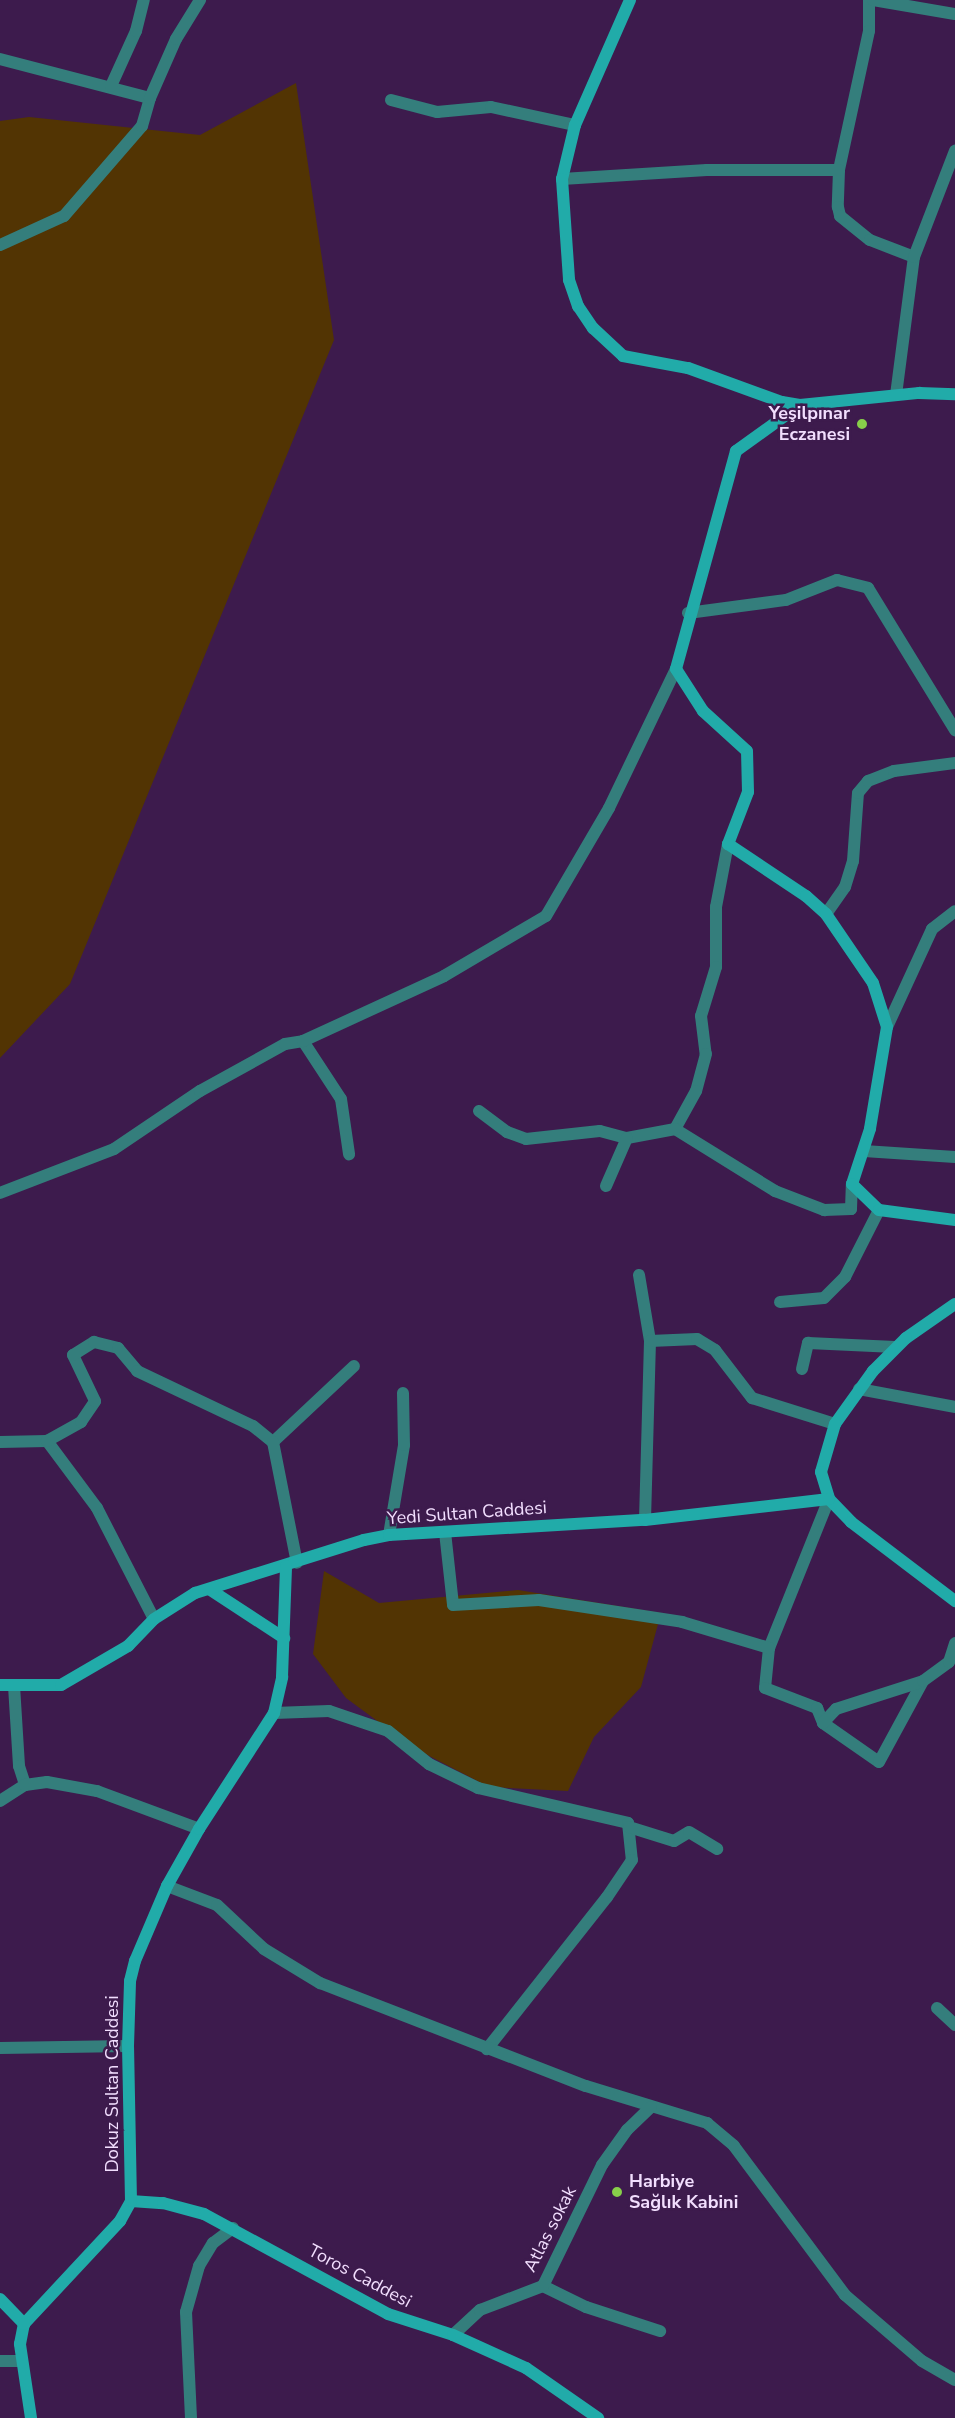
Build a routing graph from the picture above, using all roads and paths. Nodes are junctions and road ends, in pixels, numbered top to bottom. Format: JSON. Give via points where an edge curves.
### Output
{"nodes":[{"id":1,"x":144,"y":0,"type":"edge"},
{"id":2,"x":200,"y":0,"type":"edge"},
{"id":3,"x":630,"y":0,"type":"edge"},
{"id":4,"x":871,"y":0,"type":"edge"},
{"id":5,"x":955,"y":14,"type":"edge"},
{"id":6,"x":0,"y":59,"type":"edge"},
{"id":7,"x":111,"y":86,"type":"junction"},
{"id":8,"x":150,"y":98,"type":"junction"},
{"id":9,"x":391,"y":99,"type":"dead end"},
{"id":10,"x":575,"y":125,"type":"junction"},
{"id":11,"x":955,"y":151,"type":"edge"},
{"id":12,"x":839,"y":170,"type":"junction"},
{"id":13,"x":562,"y":178,"type":"junction"},
{"id":14,"x":0,"y":245,"type":"edge"},
{"id":15,"x":914,"y":257,"type":"junction"},
{"id":16,"x":955,"y":394,"type":"edge"},
{"id":17,"x":896,"y":395,"type":"junction"},
{"id":18,"x":800,"y":405,"type":"junction"},
{"id":19,"x":688,"y":613,"type":"junction"},
{"id":20,"x":676,"y":669,"type":"junction"},
{"id":21,"x":955,"y":730,"type":"edge"},
{"id":22,"x":955,"y":763,"type":"edge"},
{"id":23,"x":728,"y":844,"type":"junction"},
{"id":24,"x":955,"y":911,"type":"edge"},
{"id":25,"x":826,"y":914,"type":"junction"},
{"id":26,"x":887,"y":1027,"type":"junction"},
{"id":27,"x":303,"y":1041,"type":"junction"},
{"id":28,"x":479,"y":1111,"type":"dead end"},
{"id":29,"x":675,"y":1129,"type":"junction"},
{"id":30,"x":627,"y":1138,"type":"junction"},
{"id":31,"x":864,"y":1150,"type":"junction"},
{"id":32,"x":349,"y":1154,"type":"dead end"},
{"id":33,"x":955,"y":1156,"type":"edge"},
{"id":34,"x":852,"y":1184,"type":"junction"},
{"id":35,"x":606,"y":1186,"type":"dead end"},
{"id":36,"x":0,"y":1193,"type":"edge"},
{"id":37,"x":879,"y":1210,"type":"junction"},
{"id":38,"x":955,"y":1220,"type":"edge"},
{"id":39,"x":639,"y":1275,"type":"dead end"},
{"id":40,"x":780,"y":1302,"type":"dead end"},
{"id":41,"x":955,"y":1304,"type":"edge"},
{"id":42,"x":650,"y":1341,"type":"junction"},
{"id":43,"x":895,"y":1347,"type":"junction"},
{"id":44,"x":354,"y":1366,"type":"dead end"},
{"id":45,"x":802,"y":1369,"type":"dead end"},
{"id":46,"x":859,"y":1389,"type":"junction"},
{"id":47,"x":403,"y":1393,"type":"dead end"},
{"id":48,"x":955,"y":1407,"type":"edge"},
{"id":49,"x":835,"y":1424,"type":"junction"},
{"id":50,"x":46,"y":1441,"type":"junction"},
{"id":51,"x":0,"y":1442,"type":"edge"},
{"id":52,"x":273,"y":1442,"type":"junction"},
{"id":53,"x":830,"y":1499,"type":"junction"},
{"id":54,"x":645,"y":1520,"type":"junction"},
{"id":55,"x":445,"y":1532,"type":"junction"},
{"id":56,"x":389,"y":1535,"type":"junction"},
{"id":57,"x":292,"y":1564,"type":"junction"},
{"id":58,"x":209,"y":1589,"type":"junction"},
{"id":59,"x":955,"y":1601,"type":"edge"},
{"id":60,"x":154,"y":1619,"type":"junction"},
{"id":61,"x":284,"y":1638,"type":"junction"},
{"id":62,"x":955,"y":1643,"type":"edge"},
{"id":63,"x":769,"y":1648,"type":"junction"},
{"id":64,"x":923,"y":1681,"type":"junction"},
{"id":65,"x":0,"y":1685,"type":"edge"},
{"id":66,"x":14,"y":1686,"type":"junction"},
{"id":67,"x":274,"y":1713,"type":"junction"},
{"id":68,"x":823,"y":1724,"type":"junction"},
{"id":69,"x":25,"y":1785,"type":"junction"},
{"id":70,"x":0,"y":1800,"type":"edge"},
{"id":71,"x":628,"y":1827,"type":"junction"},
{"id":72,"x":199,"y":1829,"type":"junction"},
{"id":73,"x":717,"y":1849,"type":"dead end"},
{"id":74,"x":167,"y":1886,"type":"junction"},
{"id":75,"x":937,"y":2008,"type":"dead end"},
{"id":76,"x":955,"y":2025,"type":"edge"},
{"id":77,"x":128,"y":2046,"type":"junction"},
{"id":78,"x":0,"y":2048,"type":"edge"},
{"id":79,"x":487,"y":2049,"type":"junction"},
{"id":80,"x":651,"y":2107,"type":"junction"},
{"id":81,"x":130,"y":2201,"type":"junction"},
{"id":82,"x":233,"y":2228,"type":"junction"},
{"id":83,"x":543,"y":2286,"type":"junction"},
{"id":84,"x":0,"y":2299,"type":"edge"},
{"id":85,"x":24,"y":2324,"type":"junction"},
{"id":86,"x":660,"y":2331,"type":"dead end"},
{"id":87,"x":453,"y":2335,"type":"junction"},
{"id":88,"x":0,"y":2361,"type":"edge"},
{"id":89,"x":22,"y":2361,"type":"junction"},
{"id":90,"x":955,"y":2380,"type":"edge"},
{"id":91,"x":31,"y":2418,"type":"edge"},
{"id":92,"x":191,"y":2418,"type":"edge"},
{"id":93,"x":598,"y":2418,"type":"edge"}],
"edges":[{"from":1,"to":7,"type":"street","via":[[136,31]]},
{"from":2,"to":8,"type":"street","via":[[176,39]]},
{"from":3,"to":10,"type":"street"},
{"from":4,"to":5,"type":"street"},
{"from":4,"to":12,"type":"street","via":[[869,31]]},
{"from":6,"to":7,"type":"street","via":[[80,82]]},
{"from":7,"to":8,"type":"street"},
{"from":8,"to":14,"type":"street","via":[[142,126],[64,216]]},
{"from":9,"to":10,"type":"street","via":[[437,112],[491,107]]},
{"from":10,"to":13,"type":"street"},
{"from":11,"to":15,"type":"street"},
{"from":12,"to":13,"type":"street","via":[[707,170]]},
{"from":12,"to":15,"type":"street","via":[[840,216],[870,240]]},
{"from":13,"to":18,"type":"street","via":[[569,280],[578,306],[607,345],[639,362],[688,368]]},
{"from":15,"to":17,"type":"street"},
{"from":16,"to":17,"type":"street"},
{"from":17,"to":18,"type":"street"},
{"from":18,"to":19,"type":"street","via":[[736,451],[716,534]]},
{"from":19,"to":20,"type":"street"},
{"from":19,"to":21,"type":"street","via":[[786,600],[837,580],[868,588]]},
{"from":20,"to":23,"type":"street","via":[[703,711],[747,751],[748,792]]},
{"from":20,"to":27,"type":"street","via":[[609,808],[546,916],[444,976]]},
{"from":22,"to":25,"type":"street","via":[[894,771],[868,781],[858,793],[853,861],[845,887]]},
{"from":23,"to":25,"type":"street","via":[[806,896]]},
{"from":23,"to":29,"type":"street","via":[[716,907],[716,967],[701,1016],[705,1054],[696,1091]]},
{"from":24,"to":26,"type":"street","via":[[932,929]]},
{"from":25,"to":26,"type":"street","via":[[873,983]]},
{"from":26,"to":31,"type":"street","via":[[881,1078]]},
{"from":27,"to":32,"type":"street","via":[[341,1099]]},
{"from":27,"to":36,"type":"street","via":[[285,1044],[200,1091],[114,1149]]},
{"from":28,"to":30,"type":"street","via":[[507,1132],[526,1139],[600,1131]]},
{"from":29,"to":30,"type":"street"},
{"from":29,"to":34,"type":"street","via":[[775,1191],[824,1210],[851,1209]]},
{"from":30,"to":35,"type":"street"},
{"from":31,"to":33,"type":"street"},
{"from":31,"to":34,"type":"street"},
{"from":34,"to":37,"type":"street"},
{"from":37,"to":38,"type":"street"},
{"from":37,"to":40,"type":"street","via":[[844,1276],[824,1298]]},
{"from":39,"to":42,"type":"street"},
{"from":41,"to":43,"type":"street"},
{"from":42,"to":49,"type":"street","via":[[697,1339],[715,1350],[752,1398]]},
{"from":42,"to":54,"type":"street"},
{"from":43,"to":45,"type":"street","via":[[808,1343]]},
{"from":43,"to":46,"type":"street"},
{"from":44,"to":52,"type":"street"},
{"from":46,"to":48,"type":"street"},
{"from":46,"to":49,"type":"street"},
{"from":47,"to":56,"type":"street","via":[[404,1445]]},
{"from":49,"to":53,"type":"street","via":[[821,1472]]},
{"from":50,"to":51,"type":"street"},
{"from":50,"to":52,"type":"street","via":[[81,1422],[95,1401],[73,1355],[93,1342],[118,1348],[136,1371],[253,1426]]},
{"from":50,"to":60,"type":"street","via":[[97,1508]]},
{"from":52,"to":57,"type":"street"},
{"from":53,"to":54,"type":"street","name":"Yedi Sultan Caddesi"},
{"from":53,"to":59,"type":"street","via":[[879,1546]]},
{"from":53,"to":63,"type":"street"},
{"from":54,"to":55,"type":"street","name":"Yedi Sultan Caddesi"},
{"from":55,"to":56,"type":"street","name":"Yedi Sultan Caddesi"},
{"from":55,"to":63,"type":"street","via":[[453,1605],[538,1600],[682,1622]]},
{"from":56,"to":57,"type":"street","name":"Yedi Sultan Caddesi"},
{"from":57,"to":58,"type":"street","name":"Yedi Sultan Caddesi"},
{"from":57,"to":61,"type":"street","name":"Dokuz Sultan Caddesi"},
{"from":58,"to":60,"type":"street","name":"Yedi Sultan Caddesi","via":[[171,1606]]},
{"from":58,"to":61,"type":"street"},
{"from":60,"to":66,"type":"street","name":"Yedi Sultan Caddesi","via":[[128,1646],[61,1685]]},
{"from":61,"to":67,"type":"street","name":"Dokuz Sultan Caddesi"},
{"from":62,"to":64,"type":"street","via":[[949,1662]]},
{"from":63,"to":68,"type":"street","via":[[765,1688],[817,1708]]},
{"from":64,"to":68,"type":"street","via":[[836,1709]]},
{"from":64,"to":68,"type":"street","via":[[879,1762]]},
{"from":65,"to":66,"type":"street","name":"Yedi Sultan Caddesi"},
{"from":66,"to":69,"type":"street","via":[[19,1766]]},
{"from":67,"to":71,"type":"street","via":[[329,1711],[388,1731],[429,1764],[478,1788],[628,1823]]},
{"from":67,"to":72,"type":"street","name":"Dokuz Sultan Caddesi"},
{"from":69,"to":70,"type":"street"},
{"from":69,"to":72,"type":"street","via":[[47,1782],[97,1791]]},
{"from":71,"to":73,"type":"street","via":[[674,1841],[689,1832]]},
{"from":71,"to":79,"type":"street","via":[[632,1860]]},
{"from":72,"to":74,"type":"street","name":"Dokuz Sultan Caddesi"},
{"from":74,"to":77,"type":"street","name":"Dokuz Sultan Caddesi","via":[[130,1981]]},
{"from":74,"to":79,"type":"street","via":[[217,1905],[264,1949],[320,1983]]},
{"from":75,"to":76,"type":"street"},
{"from":77,"to":78,"type":"street"},
{"from":77,"to":81,"type":"street","name":"Dokuz Sultan Caddesi"},
{"from":79,"to":80,"type":"street"},
{"from":80,"to":83,"type":"street","name":"Atlas sokak","via":[[627,2130],[602,2165]]},
{"from":80,"to":90,"type":"street","via":[[707,2123],[734,2146],[845,2295],[922,2361]]},
{"from":81,"to":82,"type":"street","name":"Toros Caddesi","via":[[187,2208]]},
{"from":81,"to":85,"type":"street","via":[[120,2222]]},
{"from":82,"to":87,"type":"street","name":"Toros Caddesi","via":[[388,2314]]},
{"from":82,"to":92,"type":"street","via":[[213,2243],[199,2266],[186,2312]]},
{"from":83,"to":86,"type":"street","via":[[586,2307]]},
{"from":83,"to":87,"type":"street","name":"Atlas sokak","via":[[480,2310]]},
{"from":84,"to":85,"type":"street"},
{"from":85,"to":89,"type":"street"},
{"from":87,"to":93,"type":"street","name":"Toros Caddesi","via":[[526,2368]]},
{"from":88,"to":89,"type":"street"},
{"from":89,"to":91,"type":"street"}]}
